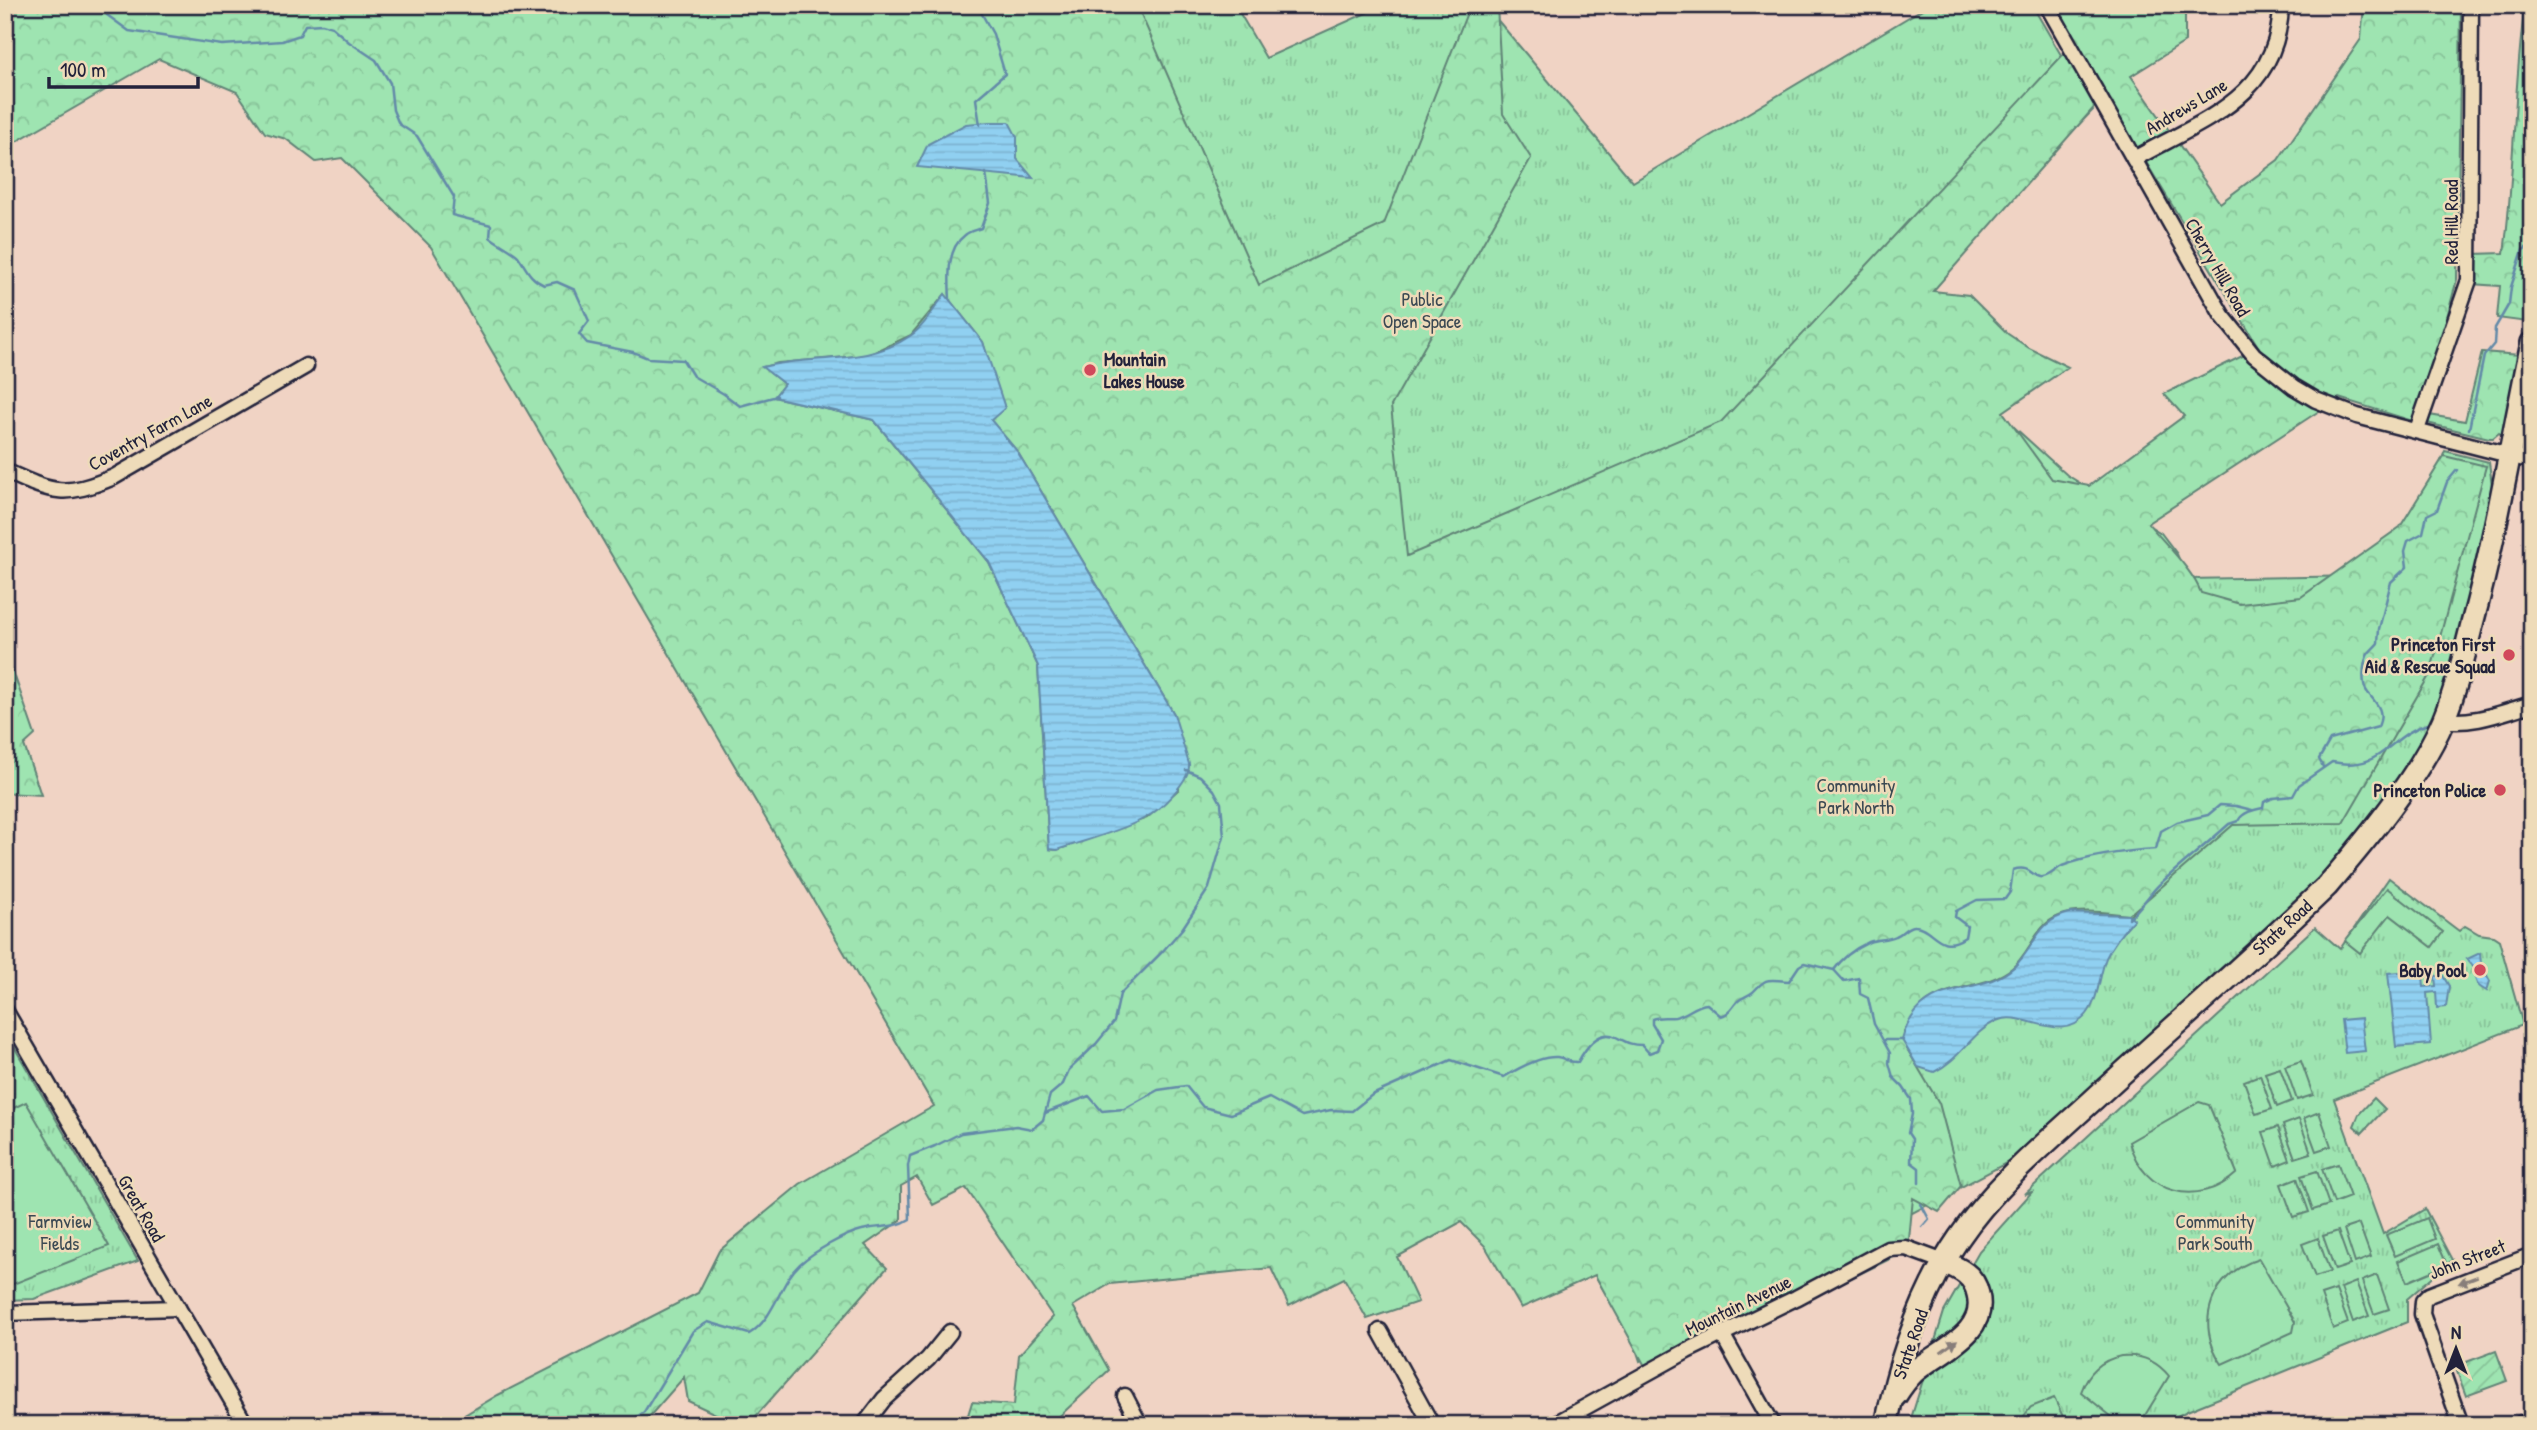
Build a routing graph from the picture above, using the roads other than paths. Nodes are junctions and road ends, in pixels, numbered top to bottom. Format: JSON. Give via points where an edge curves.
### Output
{"nodes":[{"id":1,"x":2047,"y":5,"type":"edge"},
{"id":2,"x":2281,"y":5,"type":"edge"},
{"id":3,"x":2471,"y":5,"type":"edge"},
{"id":4,"x":2134,"y":159,"type":"junction"},
{"id":5,"x":2532,"y":343,"type":"edge"},
{"id":6,"x":306,"y":366,"type":"dead end"},
{"id":7,"x":2417,"y":430,"type":"junction"},
{"id":8,"x":2509,"y":454,"type":"junction"},
{"id":9,"x":2532,"y":461,"type":"edge"},
{"id":10,"x":5,"y":471,"type":"edge"},
{"id":11,"x":2532,"y":704,"type":"edge"},
{"id":12,"x":2443,"y":720,"type":"junction"},
{"id":13,"x":5,"y":1010,"type":"edge"},
{"id":14,"x":2532,"y":1255,"type":"edge"},
{"id":15,"x":1944,"y":1262,"type":"junction"},
{"id":16,"x":178,"y":1308,"type":"junction"},
{"id":17,"x":5,"y":1313,"type":"edge"},
{"id":18,"x":950,"y":1332,"type":"dead end"},
{"id":19,"x":1380,"y":1332,"type":"dead end"},
{"id":20,"x":1722,"y":1334,"type":"junction"},
{"id":21,"x":1125,"y":1396,"type":"dead end"},
{"id":22,"x":1887,"y":1419,"type":"edge"},
{"id":23,"x":2532,"y":1420,"type":"edge"},
{"id":24,"x":246,"y":1425,"type":"edge"},
{"id":25,"x":864,"y":1425,"type":"edge"},
{"id":26,"x":1140,"y":1425,"type":"edge"},
{"id":27,"x":1432,"y":1425,"type":"edge"},
{"id":28,"x":1553,"y":1425,"type":"edge"},
{"id":29,"x":1773,"y":1425,"type":"edge"},
{"id":30,"x":2461,"y":1425,"type":"edge"},
{"id":31,"x":2520,"y":1425,"type":"edge"}],
"edges":[{"from":1,"to":4,"type":"street","name":"Cherry Hill Road"},
{"from":2,"to":4,"type":"street","name":"Andrews Lane","via":[[2277,42],[2255,82],[2232,103]]},
{"from":3,"to":7,"type":"street","name":"Red Hill Road","via":[[2469,280]]},
{"from":4,"to":7,"type":"street","name":"Cherry Hill Road","via":[[2222,316],[2254,355],[2316,400],[2357,416]]},
{"from":5,"to":8,"type":"highway","name":"State Road"},
{"from":6,"to":10,"type":"street","name":"Coventry Farm Lane","via":[[114,477],[83,490],[41,487]]},
{"from":7,"to":8,"type":"street","name":"Cherry Hill Road"},
{"from":8,"to":9,"type":"street","name":"Cherry Hill Road"},
{"from":8,"to":12,"type":"highway","name":"State Road","via":[[2480,595]]},
{"from":11,"to":12,"type":"street","via":[[2472,721]]},
{"from":12,"to":15,"type":"highway","name":"State Road","via":[[2397,796],[2327,886],[1998,1189]]},
{"from":13,"to":16,"type":"street","name":"Great Road"},
{"from":14,"to":30,"type":"street","name":"John Street","one_way":true,"via":[[2423,1301]]},
{"from":15,"to":20,"type":"street","name":"Mountain Avenue","via":[[1906,1248],[1888,1249]]},
{"from":15,"to":22,"type":"highway","name":"State Road","via":[[1911,1334]]},
{"from":22,"to":15,"type":"highway","one_way":true,"via":[[1904,1383],[1977,1319],[1977,1288],[1964,1271]]},
{"from":16,"to":17,"type":"street"},
{"from":16,"to":24,"type":"street","name":"Great Road"},
{"from":18,"to":25,"type":"street"},
{"from":19,"to":27,"type":"street"},
{"from":20,"to":28,"type":"street","name":"Mountain Avenue"},
{"from":20,"to":29,"type":"street"},
{"from":21,"to":26,"type":"street"},
{"from":23,"to":31,"type":"street"}]}
